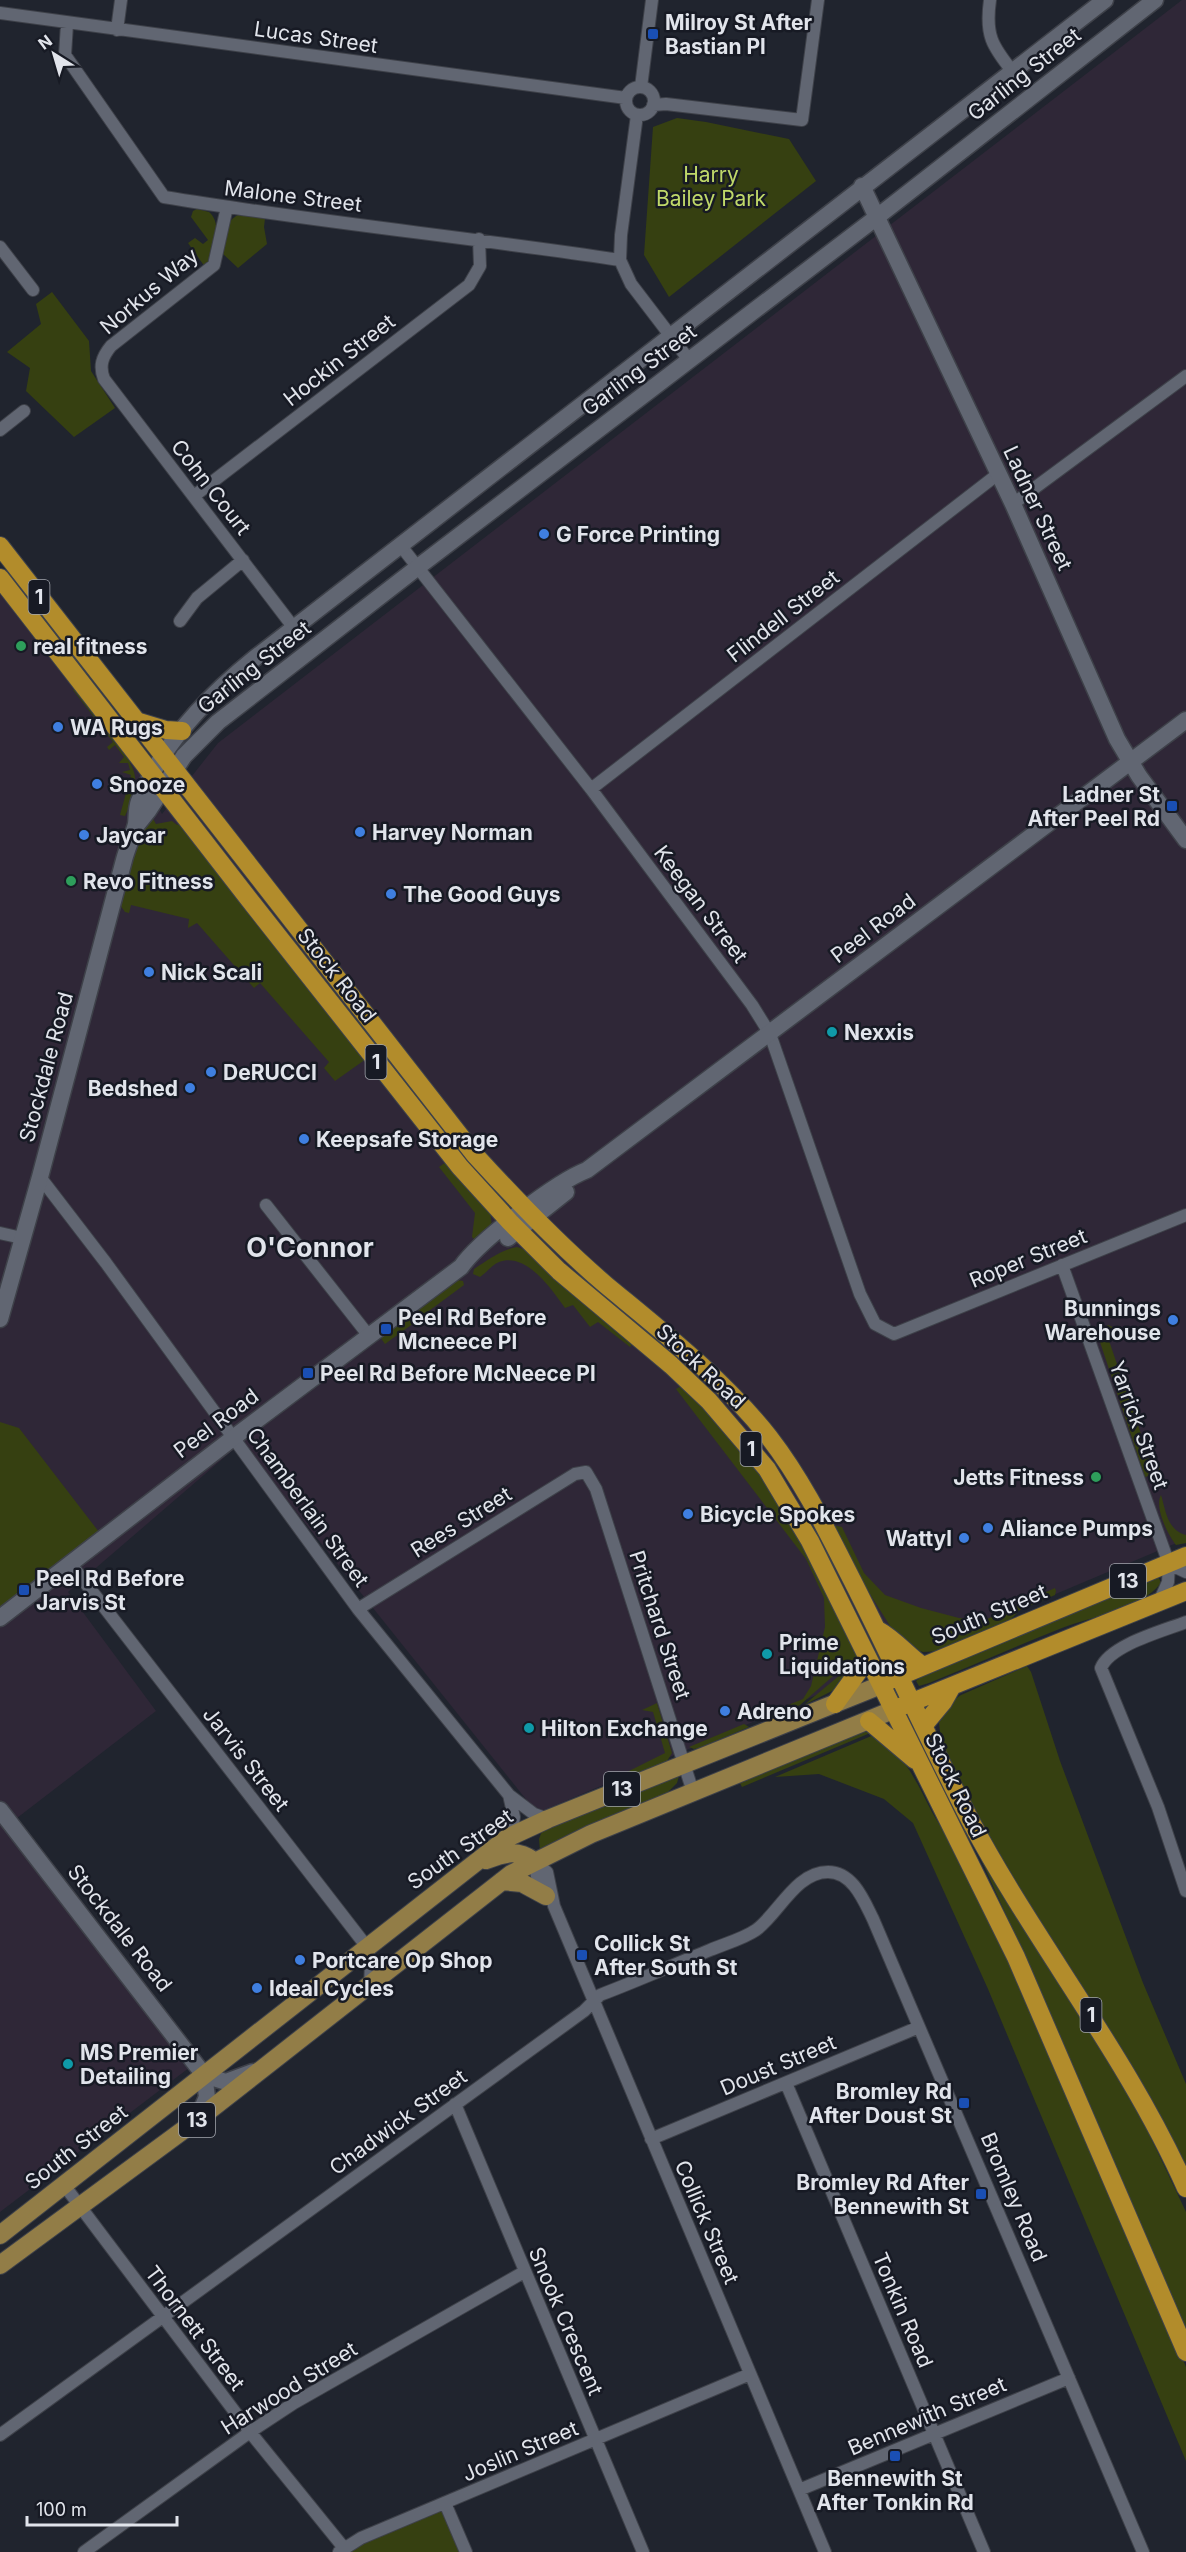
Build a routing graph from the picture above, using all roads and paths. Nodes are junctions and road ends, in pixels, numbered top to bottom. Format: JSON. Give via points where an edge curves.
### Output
{"nodes":[{"id":1,"x":121,"y":0,"type":"edge"},
{"id":2,"x":652,"y":0,"type":"edge"},
{"id":3,"x":818,"y":0,"type":"edge"},
{"id":4,"x":990,"y":0,"type":"edge"},
{"id":5,"x":1106,"y":0,"type":"edge"},
{"id":6,"x":1155,"y":0,"type":"edge"},
{"id":7,"x":0,"y":13,"type":"edge"},
{"id":8,"x":67,"y":24,"type":"junction"},
{"id":9,"x":117,"y":30,"type":"junction"},
{"id":10,"x":1013,"y":72,"type":"junction"},
{"id":11,"x":641,"y":87,"type":"junction"},
{"id":12,"x":626,"y":98,"type":"junction"},
{"id":13,"x":653,"y":105,"type":"junction"},
{"id":14,"x":637,"y":114,"type":"junction"},
{"id":15,"x":862,"y":186,"type":"junction"},
{"id":16,"x":227,"y":207,"type":"junction"},
{"id":17,"x":877,"y":217,"type":"junction"},
{"id":18,"x":479,"y":239,"type":"junction"},
{"id":19,"x":0,"y":247,"type":"edge"},
{"id":20,"x":620,"y":260,"type":"junction"},
{"id":21,"x":33,"y":290,"type":"dead end"},
{"id":22,"x":671,"y":336,"type":"junction"},
{"id":23,"x":689,"y":360,"type":"junction"},
{"id":24,"x":101,"y":368,"type":"joint"},
{"id":25,"x":1186,"y":376,"type":"edge"},
{"id":26,"x":24,"y":411,"type":"dead end"},
{"id":27,"x":0,"y":430,"type":"edge"},
{"id":28,"x":998,"y":474,"type":"junction"},
{"id":29,"x":194,"y":496,"type":"junction"},
{"id":30,"x":1013,"y":504,"type":"junction"},
{"id":31,"x":0,"y":546,"type":"edge"},
{"id":32,"x":401,"y":546,"type":"junction"},
{"id":33,"x":243,"y":560,"type":"junction"},
{"id":34,"x":418,"y":567,"type":"junction"},
{"id":35,"x":0,"y":578,"type":"edge"},
{"id":36,"x":180,"y":621,"type":"dead end"},
{"id":37,"x":294,"y":628,"type":"junction"},
{"id":38,"x":133,"y":720,"type":"junction"},
{"id":39,"x":1186,"y":720,"type":"edge"},
{"id":40,"x":182,"y":731,"type":"junction"},
{"id":41,"x":1130,"y":762,"type":"junction"},
{"id":42,"x":168,"y":763,"type":"junction"},
{"id":43,"x":158,"y":781,"type":"junction"},
{"id":44,"x":591,"y":789,"type":"junction"},
{"id":45,"x":1186,"y":840,"type":"edge"},
{"id":46,"x":770,"y":1034,"type":"junction"},
{"id":47,"x":40,"y":1177,"type":"junction"},
{"id":48,"x":266,"y":1205,"type":"dead end"},
{"id":49,"x":530,"y":1214,"type":"junction"},
{"id":50,"x":1186,"y":1215,"type":"edge"},
{"id":51,"x":514,"y":1226,"type":"junction"},
{"id":52,"x":0,"y":1233,"type":"edge"},
{"id":53,"x":22,"y":1238,"type":"junction"},
{"id":54,"x":1062,"y":1265,"type":"junction"},
{"id":55,"x":0,"y":1319,"type":"edge"},
{"id":56,"x":884,"y":1331,"type":"joint"},
{"id":57,"x":369,"y":1336,"type":"junction"},
{"id":58,"x":233,"y":1438,"type":"junction"},
{"id":59,"x":586,"y":1472,"type":"joint"},
{"id":60,"x":1186,"y":1556,"type":"edge"},
{"id":61,"x":70,"y":1563,"type":"junction"},
{"id":62,"x":1169,"y":1564,"type":"junction"},
{"id":63,"x":1186,"y":1572,"type":"edge"},
{"id":64,"x":1186,"y":1591,"type":"edge"},
{"id":65,"x":1159,"y":1602,"type":"junction"},
{"id":66,"x":358,"y":1609,"type":"junction"},
{"id":67,"x":0,"y":1618,"type":"edge"},
{"id":68,"x":1186,"y":1622,"type":"edge"},
{"id":69,"x":877,"y":1630,"type":"junction"},
{"id":70,"x":868,"y":1658,"type":"junction"},
{"id":71,"x":923,"y":1666,"type":"junction"},
{"id":72,"x":899,"y":1677,"type":"junction"},
{"id":73,"x":881,"y":1685,"type":"junction"},
{"id":74,"x":951,"y":1686,"type":"junction"},
{"id":75,"x":912,"y":1702,"type":"junction"},
{"id":76,"x":835,"y":1704,"type":"junction"},
{"id":77,"x":893,"y":1710,"type":"junction"},
{"id":78,"x":869,"y":1720,"type":"junction"},
{"id":79,"x":923,"y":1726,"type":"junction"},
{"id":80,"x":919,"y":1763,"type":"junction"},
{"id":81,"x":684,"y":1764,"type":"junction"},
{"id":82,"x":693,"y":1792,"type":"junction"},
{"id":83,"x":509,"y":1796,"type":"junction"},
{"id":84,"x":0,"y":1810,"type":"edge"},
{"id":85,"x":543,"y":1821,"type":"junction"},
{"id":86,"x":511,"y":1836,"type":"junction"},
{"id":87,"x":534,"y":1861,"type":"junction"},
{"id":88,"x":468,"y":1867,"type":"junction"},
{"id":89,"x":831,"y":1872,"type":"joint"},
{"id":90,"x":502,"y":1881,"type":"junction"},
{"id":91,"x":1186,"y":1891,"type":"edge"},
{"id":92,"x":550,"y":1901,"type":"junction"},
{"id":93,"x":367,"y":1947,"type":"junction"},
{"id":94,"x":370,"y":1986,"type":"junction"},
{"id":95,"x":595,"y":2003,"type":"junction"},
{"id":96,"x":919,"y":2027,"type":"junction"},
{"id":97,"x":266,"y":2066,"type":"junction"},
{"id":98,"x":204,"y":2074,"type":"junction"},
{"id":99,"x":786,"y":2083,"type":"junction"},
{"id":100,"x":455,"y":2103,"type":"junction"},
{"id":101,"x":197,"y":2120,"type":"junction"},
{"id":102,"x":651,"y":2139,"type":"junction"},
{"id":103,"x":64,"y":2185,"type":"junction"},
{"id":104,"x":1186,"y":2188,"type":"edge"},
{"id":105,"x":79,"y":2206,"type":"junction"},
{"id":106,"x":0,"y":2235,"type":"edge"},
{"id":107,"x":3,"y":2256,"type":"edge"},
{"id":108,"x":524,"y":2272,"type":"junction"},
{"id":109,"x":163,"y":2318,"type":"junction"},
{"id":110,"x":1186,"y":2352,"type":"edge"},
{"id":111,"x":750,"y":2374,"type":"junction"},
{"id":112,"x":1069,"y":2378,"type":"junction"},
{"id":113,"x":250,"y":2432,"type":"junction"},
{"id":114,"x":934,"y":2434,"type":"junction"},
{"id":115,"x":0,"y":2435,"type":"edge"},
{"id":116,"x":595,"y":2440,"type":"junction"},
{"id":117,"x":799,"y":2490,"type":"junction"},
{"id":118,"x":445,"y":2503,"type":"junction"},
{"id":119,"x":342,"y":2550,"type":"edge"},
{"id":120,"x":84,"y":2552,"type":"edge"},
{"id":121,"x":466,"y":2552,"type":"edge"},
{"id":122,"x":643,"y":2552,"type":"edge"},
{"id":123,"x":825,"y":2552,"type":"edge"},
{"id":124,"x":984,"y":2552,"type":"edge"},
{"id":125,"x":1143,"y":2552,"type":"edge"}],
"edges":[{"from":1,"to":9,"type":"street"},
{"from":2,"to":11,"type":"street"},
{"from":3,"to":13,"type":"street","via":[[802,120]]},
{"from":4,"to":10,"type":"street","via":[[987,23],[991,40]]},
{"from":5,"to":10,"type":"street","name":"Garling Street"},
{"from":6,"to":17,"type":"street","name":"Garling Street"},
{"from":7,"to":8,"type":"street","name":"Lucas Street"},
{"from":8,"to":9,"type":"street","name":"Lucas Street"},
{"from":8,"to":16,"type":"street","name":"Malone Street","via":[[64,55],[164,196]]},
{"from":9,"to":12,"type":"street","name":"Lucas Street"},
{"from":10,"to":15,"type":"street","name":"Garling Street"},
{"from":11,"to":12,"type":"street","via":[[630,91]]},
{"from":11,"to":13,"type":"street","via":[[651,93]]},
{"from":12,"to":14,"type":"street","via":[[628,109]]},
{"from":13,"to":14,"type":"street","via":[[649,112]]},
{"from":14,"to":20,"type":"street"},
{"from":15,"to":17,"type":"street","name":"Ladner Street"},
{"from":15,"to":22,"type":"street","name":"Garling Street"},
{"from":16,"to":18,"type":"street","name":"Malone Street"},
{"from":16,"to":24,"type":"street","name":"Norkus Way","via":[[214,265],[111,346]]},
{"from":17,"to":23,"type":"street","name":"Garling Street"},
{"from":17,"to":28,"type":"street","name":"Ladner Street"},
{"from":18,"to":20,"type":"street","name":"Malone Street"},
{"from":18,"to":29,"type":"street","name":"Hockin Street","via":[[480,266],[469,285]]},
{"from":19,"to":21,"type":"street"},
{"from":20,"to":22,"type":"street","via":[[631,284]]},
{"from":22,"to":23,"type":"street"},
{"from":22,"to":32,"type":"street","name":"Garling Street"},
{"from":23,"to":34,"type":"street","name":"Garling Street"},
{"from":24,"to":29,"type":"street","name":"Cohn Court","via":[[104,379]]},
{"from":25,"to":30,"type":"street"},
{"from":26,"to":27,"type":"street"},
{"from":28,"to":30,"type":"street","name":"Ladner Street"},
{"from":28,"to":44,"type":"street","name":"Flindell Street"},
{"from":29,"to":33,"type":"street","name":"Cohn Court"},
{"from":30,"to":41,"type":"street","name":"Ladner Street"},
{"from":31,"to":38,"type":"highway","name":"Stock Road","number":"1"},
{"from":32,"to":34,"type":"street","name":"Keegan Street"},
{"from":32,"to":37,"type":"street","name":"Garling Street"},
{"from":33,"to":36,"type":"street","via":[[197,597]]},
{"from":33,"to":37,"type":"street","name":"Cohn Court"},
{"from":34,"to":42,"type":"street","name":"Garling Street"},
{"from":34,"to":44,"type":"street","name":"Keegan Street"},
{"from":35,"to":43,"type":"highway","name":"Stock Road","number":"1"},
{"from":37,"to":40,"type":"street","name":"Garling Street","via":[[221,687]]},
{"from":38,"to":40,"type":"highway"},
{"from":38,"to":42,"type":"highway","name":"Stock Road","number":"1"},
{"from":39,"to":41,"type":"street","name":"Peel Road"},
{"from":40,"to":42,"type":"street","name":"Garling Street"},
{"from":41,"to":45,"type":"street","name":"Ladner Street"},
{"from":41,"to":46,"type":"street","name":"Peel Road"},
{"from":42,"to":43,"type":"street","name":"Garling Street"},
{"from":42,"to":49,"type":"highway","name":"Stock Road","number":"1","via":[[460,1136]]},
{"from":43,"to":47,"type":"street","name":"Stockdale Road","via":[[138,803]]},
{"from":43,"to":51,"type":"highway","name":"Stock Road","number":"1","via":[[448,1153]]},
{"from":44,"to":46,"type":"street","name":"Keegan Street"},
{"from":46,"to":49,"type":"street","name":"Peel Road","via":[[587,1170],[576,1184]]},
{"from":46,"to":56,"type":"street","name":"Keegan Street","via":[[860,1294]]},
{"from":47,"to":53,"type":"street","name":"Stockdale Road"},
{"from":47,"to":58,"type":"street","name":"Chamberlain Street"},
{"from":48,"to":57,"type":"street"},
{"from":49,"to":51,"type":"street","name":"Peel Road"},
{"from":49,"to":69,"type":"highway","name":"Stock Road","number":"1","via":[[605,1284],[707,1369],[756,1422],[804,1488]]},
{"from":50,"to":54,"type":"street","name":"Roper Street"},
{"from":51,"to":57,"type":"street","name":"Peel Road","via":[[474,1263],[461,1267]]},
{"from":51,"to":70,"type":"highway","name":"Stock Road","number":"1","via":[[568,1278],[691,1383],[749,1446],[795,1514]]},
{"from":52,"to":53,"type":"street"},
{"from":53,"to":55,"type":"street","name":"Stockdale Road"},
{"from":54,"to":56,"type":"street","name":"Roper Street","via":[[894,1334]]},
{"from":54,"to":62,"type":"street","name":"Yarrick Street"},
{"from":57,"to":58,"type":"street","name":"Peel Road"},
{"from":58,"to":61,"type":"street","name":"Peel Road"},
{"from":58,"to":66,"type":"street","name":"Chamberlain Street"},
{"from":59,"to":66,"type":"street","name":"Rees Street","via":[[575,1474]]},
{"from":59,"to":81,"type":"street","name":"Pritchard Street","via":[[596,1489]]},
{"from":60,"to":62,"type":"highway","name":"South Street","number":"13"},
{"from":61,"to":67,"type":"street","name":"Peel Road"},
{"from":61,"to":93,"type":"street","name":"Jarvis Street"},
{"from":62,"to":63,"type":"street"},
{"from":62,"to":65,"type":"street","via":[[1168,1582]]},
{"from":62,"to":71,"type":"highway","name":"South Street","number":"13"},
{"from":64,"to":65,"type":"highway","number":"13"},
{"from":65,"to":74,"type":"highway","number":"13"},
{"from":66,"to":83,"type":"street","name":"Chamberlain Street"},
{"from":68,"to":91,"type":"street","via":[[1117,1650],[1101,1668],[1158,1807]]},
{"from":69,"to":71,"type":"highway"},
{"from":69,"to":72,"type":"highway","name":"Stock Road","number":"1"},
{"from":70,"to":73,"type":"highway","name":"Stock Road","number":"1"},
{"from":70,"to":76,"type":"highway"},
{"from":71,"to":72,"type":"highway","name":"South Street","number":"13"},
{"from":72,"to":73,"type":"highway","name":"South Street","number":"13"},
{"from":72,"to":75,"type":"highway","name":"Stock Road","number":"1"},
{"from":73,"to":76,"type":"main road","name":"South Street","number":"13"},
{"from":73,"to":77,"type":"highway","name":"Stock Road","number":"1"},
{"from":74,"to":75,"type":"highway","number":"13"},
{"from":74,"to":79,"type":"highway"},
{"from":75,"to":77,"type":"highway","number":"13"},
{"from":75,"to":79,"type":"highway","name":"Stock Road","number":"1"},
{"from":76,"to":81,"type":"main road","name":"South Street","number":"13"},
{"from":77,"to":78,"type":"main road","number":"13"},
{"from":77,"to":80,"type":"highway","name":"Stock Road","number":"1"},
{"from":78,"to":80,"type":"highway"},
{"from":78,"to":82,"type":"main road","number":"13"},
{"from":79,"to":104,"type":"highway","name":"Stock Road","number":"1","via":[[986,1848],[1134,2084]]},
{"from":80,"to":110,"type":"highway","name":"Stock Road","number":"1","via":[[1016,1957]]},
{"from":81,"to":82,"type":"street","name":"Pritchard Street"},
{"from":81,"to":85,"type":"main road","name":"South Street","number":"13"},
{"from":82,"to":87,"type":"main road","number":"13"},
{"from":83,"to":85,"type":"street","name":"Chamberlain Street"},
{"from":83,"to":86,"type":"street","via":[[514,1817]]},
{"from":84,"to":98,"type":"street","name":"Stockdale Road"},
{"from":85,"to":86,"type":"main road","name":"South Street","number":"13"},
{"from":85,"to":87,"type":"main road","via":[[533,1842]]},
{"from":86,"to":88,"type":"main road","name":"South Street","number":"13"},
{"from":87,"to":88,"type":"main road","via":[[514,1852]]},
{"from":87,"to":90,"type":"main road","number":"13"},
{"from":87,"to":92,"type":"street","name":"Collick Street"},
{"from":88,"to":93,"type":"main road","name":"South Street","number":"13"},
{"from":89,"to":95,"type":"street","name":"Chadwick Street","via":[[814,1873],[754,1931],[600,1995]]},
{"from":89,"to":96,"type":"street","name":"Bromley Road","via":[[859,1891]]},
{"from":90,"to":92,"type":"main road","via":[[522,1883]]},
{"from":90,"to":94,"type":"main road","number":"13"},
{"from":92,"to":95,"type":"street","name":"Collick Street"},
{"from":93,"to":94,"type":"street"},
{"from":93,"to":98,"type":"main road","name":"South Street","number":"13"},
{"from":94,"to":97,"type":"main road","number":"13"},
{"from":95,"to":100,"type":"street","name":"Chadwick Street"},
{"from":95,"to":102,"type":"street","name":"Collick Street"},
{"from":96,"to":99,"type":"street","name":"Doust Street"},
{"from":96,"to":112,"type":"street","name":"Bromley Road"},
{"from":97,"to":98,"type":"street","via":[[231,2081],[219,2081]]},
{"from":97,"to":101,"type":"main road","number":"13"},
{"from":98,"to":101,"type":"street","via":[[207,2097]]},
{"from":98,"to":103,"type":"main road","name":"South Street","number":"13"},
{"from":99,"to":102,"type":"street","name":"Doust Street"},
{"from":99,"to":114,"type":"street","name":"Tonkin Road"},
{"from":100,"to":108,"type":"street","name":"Snook Crescent"},
{"from":100,"to":109,"type":"street","name":"Chadwick Street"},
{"from":101,"to":105,"type":"main road","number":"13"},
{"from":102,"to":111,"type":"street","name":"Collick Street"},
{"from":103,"to":105,"type":"street","name":"Thornett Street"},
{"from":103,"to":106,"type":"main road","name":"South Street","number":"13"},
{"from":105,"to":107,"type":"main road","number":"13"},
{"from":105,"to":109,"type":"street","name":"Thornett Street"},
{"from":108,"to":113,"type":"street","name":"Harwood Street"},
{"from":108,"to":116,"type":"street","name":"Snook Crescent"},
{"from":109,"to":113,"type":"street","name":"Thornett Street"},
{"from":109,"to":115,"type":"street","name":"Chadwick Street"},
{"from":111,"to":116,"type":"street","name":"Joslin Street"},
{"from":111,"to":117,"type":"street","name":"Collick Street"},
{"from":112,"to":114,"type":"street","name":"Bennewith Street"},
{"from":112,"to":125,"type":"street","name":"Bromley Road"},
{"from":113,"to":119,"type":"street","name":"Thornett Street"},
{"from":113,"to":120,"type":"street","name":"Harwood Street"},
{"from":114,"to":117,"type":"street","name":"Bennewith Street"},
{"from":114,"to":124,"type":"street","name":"Tonkin Road"},
{"from":116,"to":118,"type":"street","name":"Joslin Street"},
{"from":116,"to":122,"type":"street","name":"Snook Crescent"},
{"from":117,"to":123,"type":"street","name":"Collick Street"},
{"from":118,"to":119,"type":"street","name":"Joslin Street","via":[[361,2538]]},
{"from":118,"to":121,"type":"street"}]}
